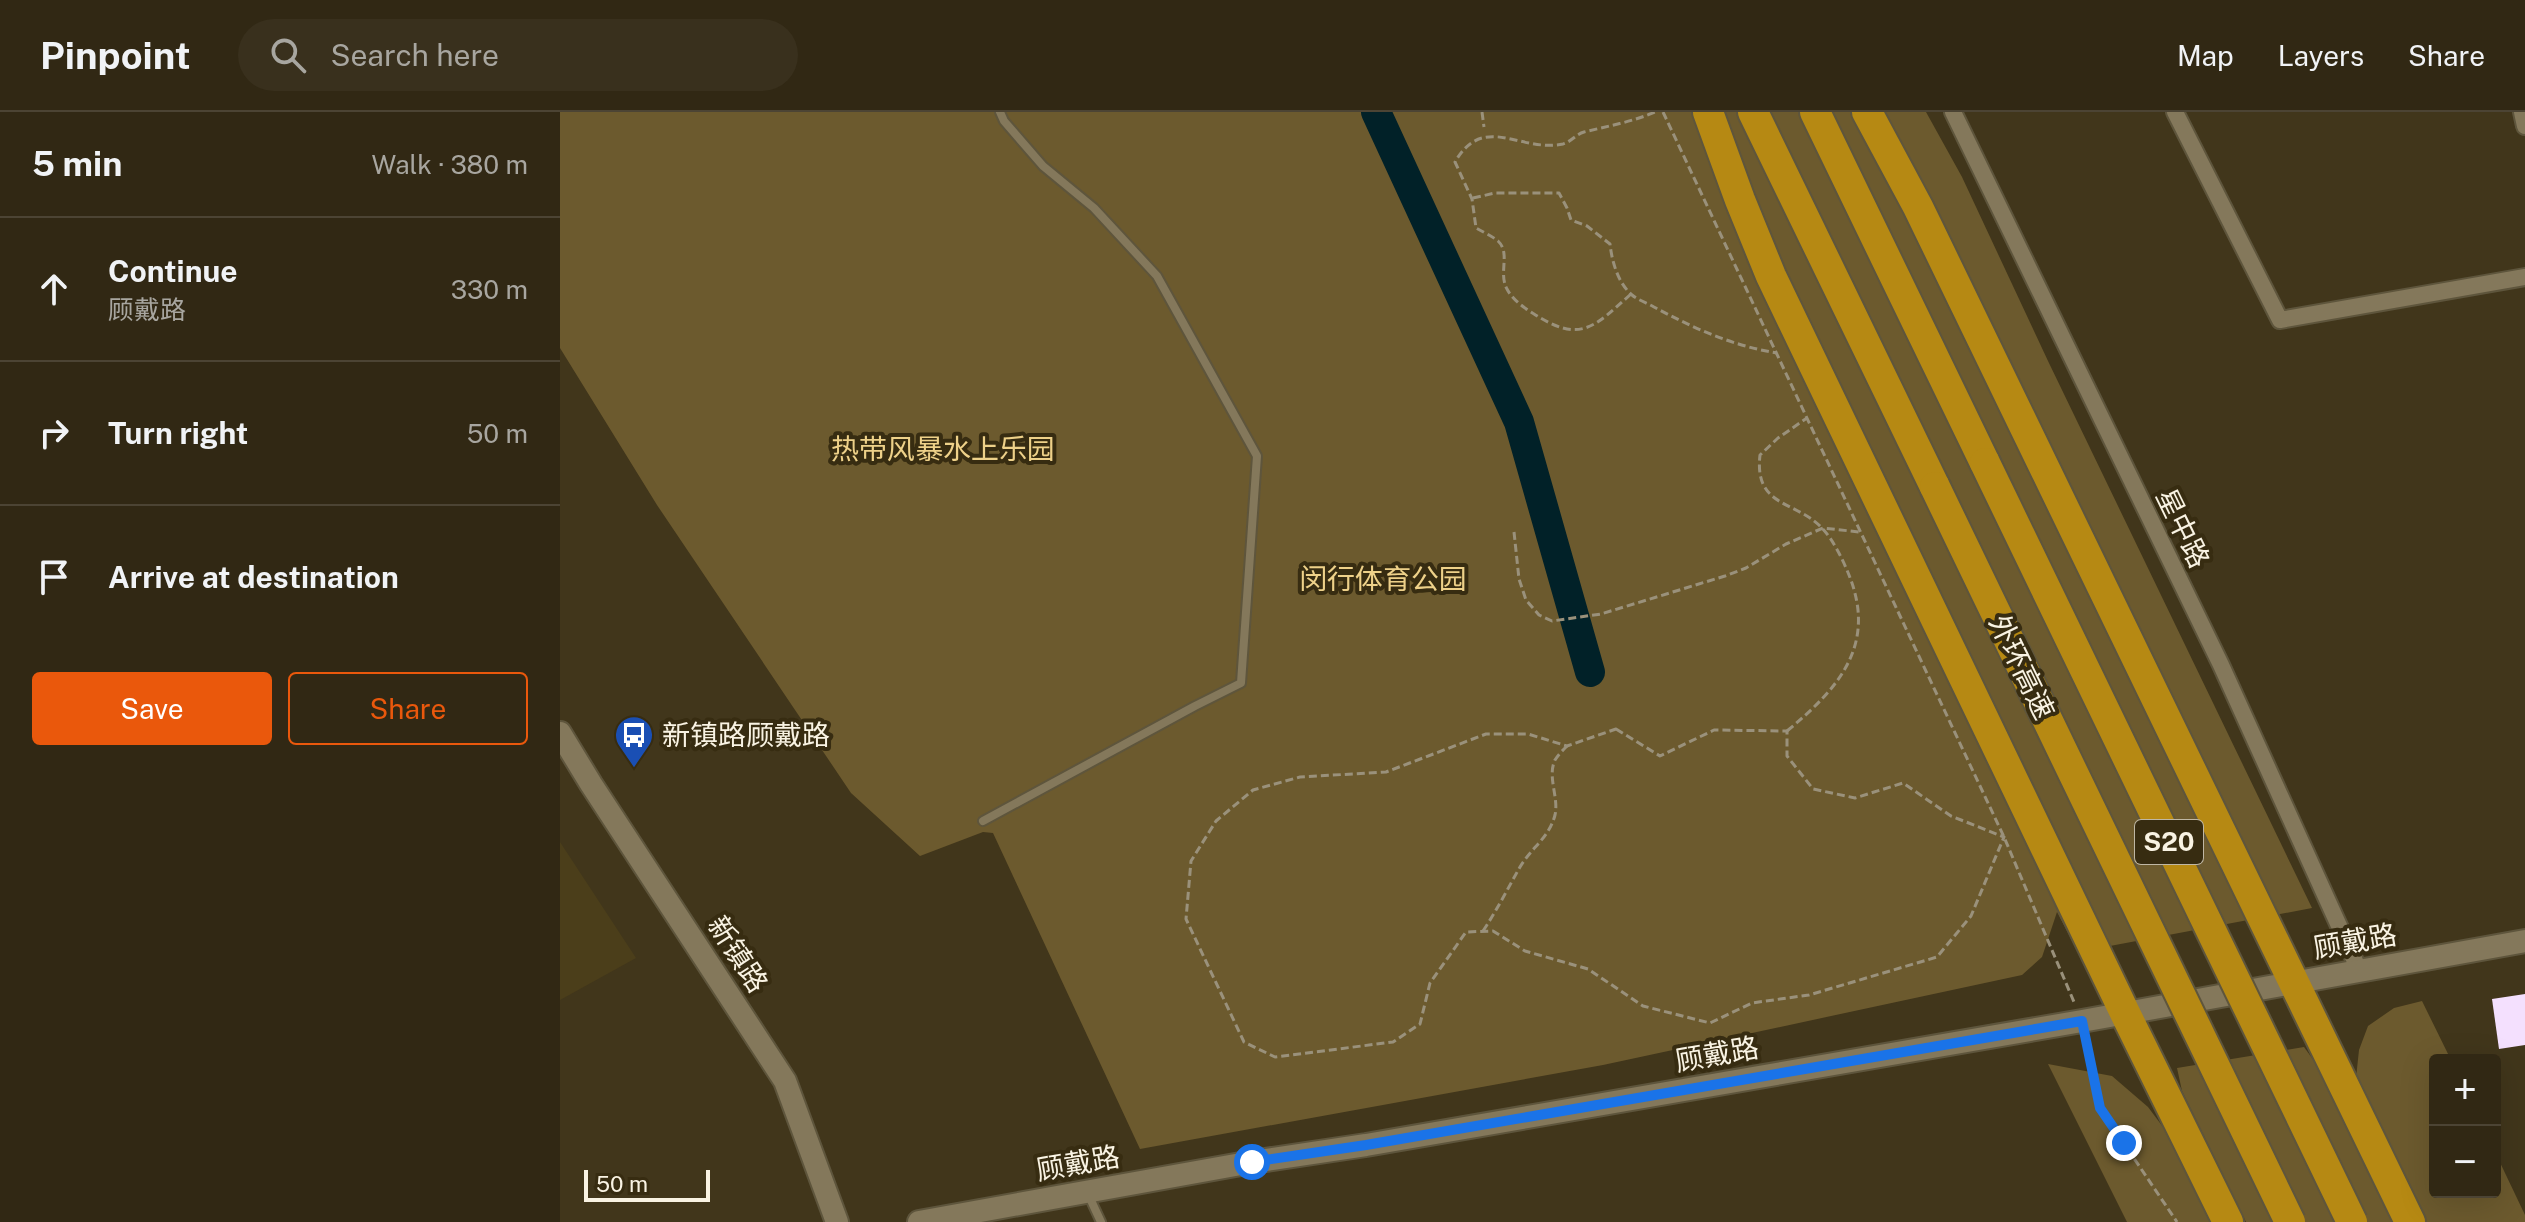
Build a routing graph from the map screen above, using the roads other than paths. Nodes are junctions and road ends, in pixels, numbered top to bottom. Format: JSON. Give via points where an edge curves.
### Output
{"nodes":[{"id":1,"x":1000,"y":112,"type":"edge"},
{"id":2,"x":1708,"y":112,"type":"edge"},
{"id":3,"x":1753,"y":112,"type":"edge"},
{"id":4,"x":1815,"y":112,"type":"edge"},
{"id":5,"x":1867,"y":112,"type":"edge"},
{"id":6,"x":1953,"y":112,"type":"edge"},
{"id":7,"x":2175,"y":112,"type":"edge"},
{"id":8,"x":2522,"y":112,"type":"edge"},
{"id":9,"x":2525,"y":126,"type":"edge"},
{"id":10,"x":2525,"y":277,"type":"edge"},
{"id":11,"x":560,"y":733,"type":"edge"},
{"id":12,"x":983,"y":821,"type":"dead end"},
{"id":13,"x":2525,"y":941,"type":"edge"},
{"id":14,"x":2359,"y":970,"type":"junction"},
{"id":15,"x":2294,"y":983,"type":"junction"},
{"id":16,"x":2125,"y":1013,"type":"junction"},
{"id":17,"x":1087,"y":1192,"type":"junction"},
{"id":18,"x":837,"y":1222,"type":"edge"},
{"id":19,"x":919,"y":1222,"type":"edge"},
{"id":20,"x":1101,"y":1222,"type":"edge"},
{"id":21,"x":2228,"y":1222,"type":"edge"},
{"id":22,"x":2290,"y":1222,"type":"edge"},
{"id":23,"x":2352,"y":1222,"type":"edge"},
{"id":24,"x":2410,"y":1222,"type":"edge"}],
"edges":[{"from":1,"to":12,"type":"lane","via":[[1043,166],[1094,208],[1157,276],[1257,456],[1241,683]]},
{"from":2,"to":16,"type":"highway","via":[[1771,276]]},
{"from":3,"to":22,"type":"highway","name":"外环高速","number":"S20","bridge":true},
{"from":4,"to":23,"type":"highway","name":"外环高速","number":"S20","bridge":true},
{"from":5,"to":15,"type":"highway","via":[[1925,221]]},
{"from":6,"to":14,"type":"street","name":"星中路","via":[[2221,665]]},
{"from":7,"to":10,"type":"street","via":[[2280,320]]},
{"from":8,"to":9,"type":"street"},
{"from":11,"to":18,"type":"main road","name":"新镇路","via":[[785,1081]]},
{"from":13,"to":14,"type":"main road","name":"顾戴路"},
{"from":14,"to":15,"type":"main road","name":"顾戴路"},
{"from":15,"to":16,"type":"main road","name":"顾戴路"},
{"from":15,"to":24,"type":"highway"},
{"from":16,"to":17,"type":"main road","name":"顾戴路"},
{"from":16,"to":21,"type":"highway"},
{"from":17,"to":19,"type":"main road","name":"顾戴路"},
{"from":17,"to":20,"type":"lane"}]}
